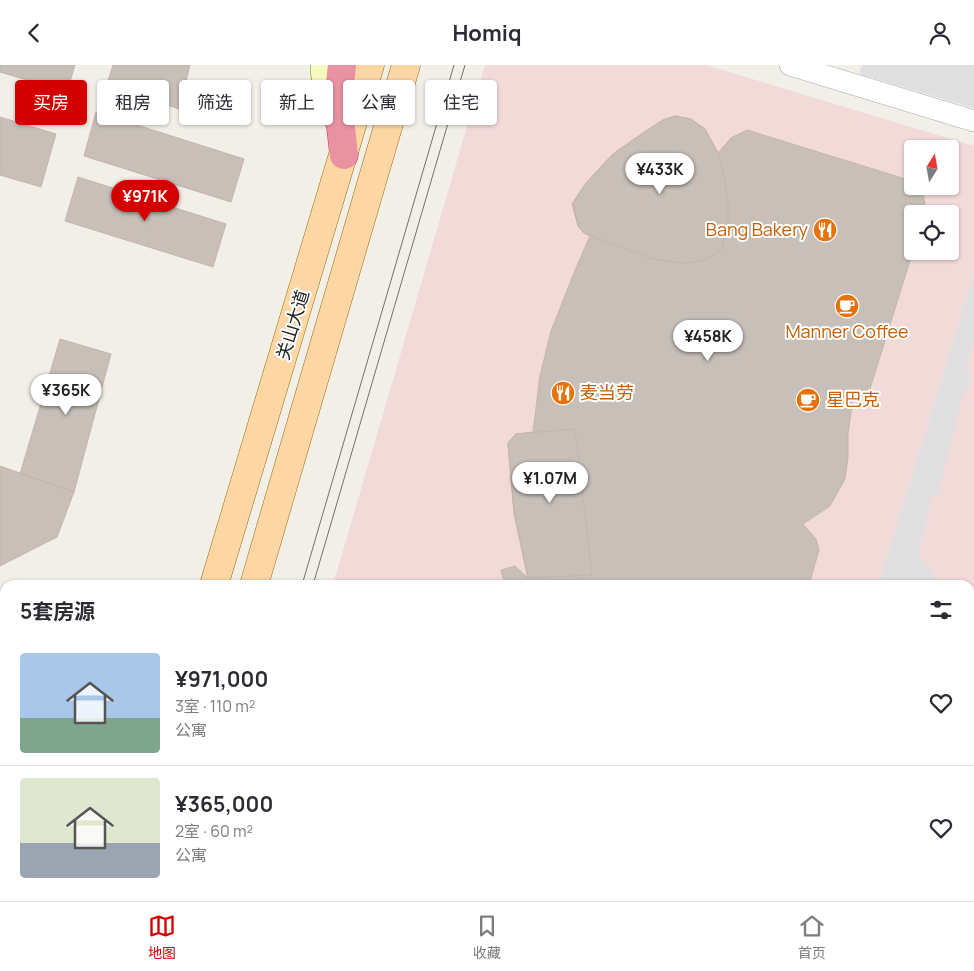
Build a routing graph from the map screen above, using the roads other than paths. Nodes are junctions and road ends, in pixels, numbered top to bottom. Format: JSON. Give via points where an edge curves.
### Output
{"nodes":[{"id":1,"x":325,"y":65,"type":"edge"},
{"id":2,"x":342,"y":65,"type":"edge"},
{"id":3,"x":370,"y":65,"type":"edge"},
{"id":4,"x":406,"y":65,"type":"edge"},
{"id":5,"x":790,"y":65,"type":"edge"},
{"id":6,"x":974,"y":121,"type":"edge"},
{"id":7,"x":344,"y":155,"type":"junction"},
{"id":8,"x":216,"y":580,"type":"edge"},
{"id":9,"x":255,"y":580,"type":"edge"}],
"edges":[{"from":1,"to":7,"type":"main road"},
{"from":2,"to":7,"type":"highway","via":[[338,102]]},
{"from":3,"to":7,"type":"main road","name":"关山大道"},
{"from":4,"to":9,"type":"main road","name":"关山大道"},
{"from":5,"to":6,"type":"street"},
{"from":7,"to":8,"type":"main road","name":"关山大道"}]}
